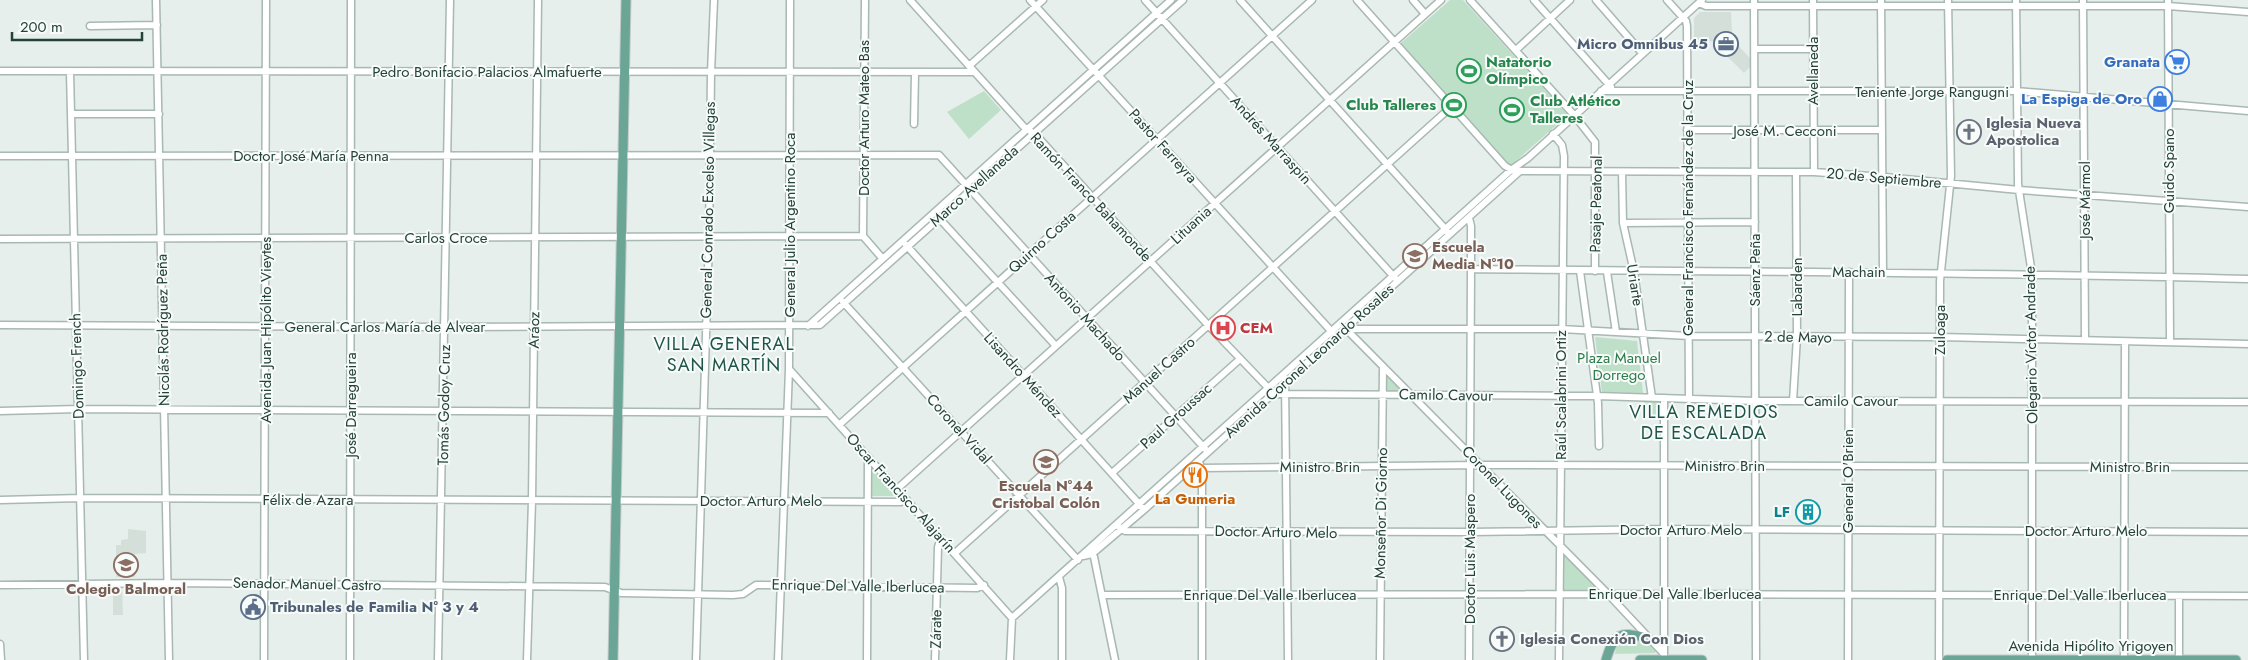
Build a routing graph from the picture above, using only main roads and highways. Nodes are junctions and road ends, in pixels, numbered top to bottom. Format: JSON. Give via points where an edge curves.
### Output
{"nodes":[{"id":1,"x":626,"y":0,"type":"edge"},
{"id":2,"x":1647,"y":638,"type":"road end"},
{"id":3,"x":1611,"y":643,"type":"junction"},
{"id":4,"x":1664,"y":658,"type":"edge"},
{"id":5,"x":613,"y":660,"type":"edge"},
{"id":6,"x":1600,"y":660,"type":"edge"},
{"id":7,"x":1606,"y":660,"type":"edge"},
{"id":8,"x":1640,"y":660,"type":"edge"},
{"id":9,"x":1702,"y":660,"type":"edge"},
{"id":10,"x":1947,"y":660,"type":"edge"},
{"id":11,"x":2032,"y":660,"type":"edge"},
{"id":12,"x":2124,"y":660,"type":"edge"},
{"id":13,"x":2179,"y":660,"type":"edge"},
{"id":14,"x":2236,"y":660,"type":"edge"}],
"edges":[{"from":1,"to":5,"type":"main road"},
{"from":2,"to":3,"type":"main road","via":[[1623,634]]},
{"from":3,"to":6,"type":"main road"},
{"from":3,"to":7,"type":"main road"},
{"from":4,"to":8,"type":"main road"},
{"from":4,"to":9,"type":"main road"},
{"from":10,"to":11,"type":"main road","name":"Avenida Hipólito Yrigoyen"},
{"from":11,"to":12,"type":"main road","name":"Avenida Hipólito Yrigoyen"},
{"from":12,"to":13,"type":"main road","name":"Avenida Hipólito Yrigoyen"},
{"from":13,"to":14,"type":"main road","name":"Avenida Hipólito Yrigoyen"}]}
